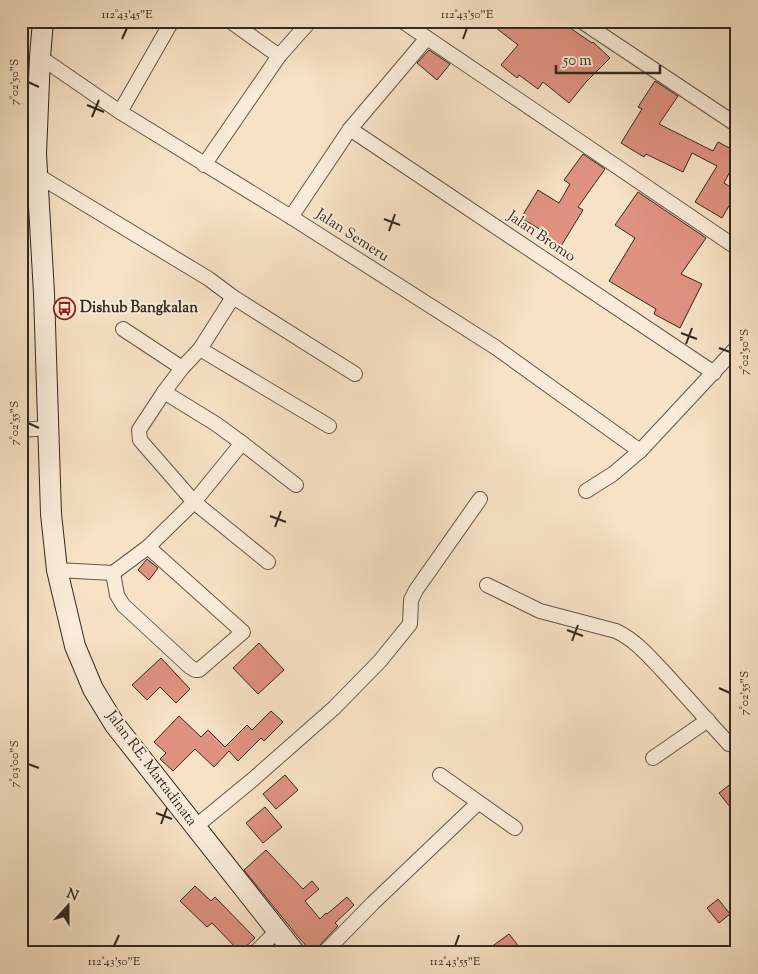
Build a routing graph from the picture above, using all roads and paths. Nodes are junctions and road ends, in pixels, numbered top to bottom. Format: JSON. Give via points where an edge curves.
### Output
{"nodes":[{"id":1,"x":44,"y":21,"type":"edge"},
{"id":2,"x":172,"y":21,"type":"edge"},
{"id":3,"x":230,"y":21,"type":"edge"},
{"id":4,"x":310,"y":21,"type":"edge"},
{"id":5,"x":402,"y":21,"type":"edge"},
{"id":6,"x":581,"y":21,"type":"edge"},
{"id":7,"x":427,"y":38,"type":"junction"},
{"id":8,"x":279,"y":56,"type":"junction"},
{"id":9,"x":40,"y":58,"type":"junction"},
{"id":10,"x":120,"y":112,"type":"junction"},
{"id":11,"x":737,"y":125,"type":"edge"},
{"id":12,"x":350,"y":128,"type":"junction"},
{"id":13,"x":29,"y":155,"type":"edge"},
{"id":14,"x":204,"y":164,"type":"junction"},
{"id":15,"x":37,"y":175,"type":"junction"},
{"id":16,"x":291,"y":216,"type":"junction"},
{"id":17,"x":737,"y":248,"type":"edge"},
{"id":18,"x":233,"y":297,"type":"junction"},
{"id":19,"x":123,"y":329,"type":"dead end"},
{"id":20,"x":737,"y":347,"type":"edge"},
{"id":21,"x":200,"y":349,"type":"junction"},
{"id":22,"x":182,"y":368,"type":"junction"},
{"id":23,"x":714,"y":372,"type":"junction"},
{"id":24,"x":355,"y":374,"type":"dead end"},
{"id":25,"x":164,"y":392,"type":"junction"},
{"id":26,"x":329,"y":426,"type":"dead end"},
{"id":27,"x":48,"y":428,"type":"junction"},
{"id":28,"x":21,"y":430,"type":"edge"},
{"id":29,"x":242,"y":443,"type":"junction"},
{"id":30,"x":640,"y":452,"type":"junction"},
{"id":31,"x":296,"y":485,"type":"dead end"},
{"id":32,"x":586,"y":491,"type":"dead end"},
{"id":33,"x":480,"y":500,"type":"dead end"},
{"id":34,"x":194,"y":502,"type":"junction"},
{"id":35,"x":148,"y":547,"type":"junction"},
{"id":36,"x":268,"y":562,"type":"dead end"},
{"id":37,"x":57,"y":570,"type":"junction"},
{"id":38,"x":113,"y":573,"type":"junction"},
{"id":39,"x":487,"y":585,"type":"dead end"},
{"id":40,"x":708,"y":720,"type":"junction"},
{"id":41,"x":737,"y":746,"type":"edge"},
{"id":42,"x":653,"y":758,"type":"dead end"},
{"id":43,"x":440,"y":774,"type":"dead end"},
{"id":44,"x":478,"y":803,"type":"junction"},
{"id":45,"x":195,"y":827,"type":"junction"},
{"id":46,"x":516,"y":828,"type":"dead end"},
{"id":47,"x":278,"y":930,"type":"junction"},
{"id":48,"x":255,"y":953,"type":"edge"},
{"id":49,"x":295,"y":953,"type":"edge"},
{"id":50,"x":324,"y":953,"type":"edge"}],
"edges":[{"from":1,"to":9,"type":"main road","name":"Jalan RE. Martadinata"},
{"from":2,"to":10,"type":"street"},
{"from":3,"to":8,"type":"street"},
{"from":4,"to":8,"type":"street"},
{"from":5,"to":7,"type":"street"},
{"from":6,"to":11,"type":"street"},
{"from":7,"to":12,"type":"street"},
{"from":7,"to":17,"type":"street"},
{"from":8,"to":14,"type":"street"},
{"from":9,"to":10,"type":"street","name":"Jalan Semeru"},
{"from":9,"to":13,"type":"main road","name":"Jalan RE. Martadinata"},
{"from":10,"to":14,"type":"street","name":"Jalan Semeru"},
{"from":12,"to":16,"type":"street"},
{"from":12,"to":23,"type":"street","name":"Jalan Bromo"},
{"from":13,"to":15,"type":"main road","name":"Jalan RE. Martadinata"},
{"from":14,"to":16,"type":"street","name":"Jalan Semeru"},
{"from":15,"to":18,"type":"street","via":[[209,279]]},
{"from":15,"to":27,"type":"main road","name":"Jalan RE. Martadinata"},
{"from":16,"to":30,"type":"street","name":"Jalan Semeru","via":[[495,348]]},
{"from":18,"to":21,"type":"street"},
{"from":18,"to":24,"type":"street"},
{"from":19,"to":22,"type":"street"},
{"from":20,"to":23,"type":"street"},
{"from":21,"to":22,"type":"street"},
{"from":21,"to":26,"type":"street"},
{"from":22,"to":25,"type":"street"},
{"from":23,"to":30,"type":"street"},
{"from":25,"to":29,"type":"street"},
{"from":25,"to":34,"type":"street","via":[[139,430],[138,437]]},
{"from":27,"to":28,"type":"street"},
{"from":27,"to":37,"type":"main road","name":"Jalan RE. Martadinata"},
{"from":29,"to":31,"type":"street"},
{"from":29,"to":34,"type":"street"},
{"from":30,"to":32,"type":"street"},
{"from":33,"to":45,"type":"street","via":[[416,590],[411,600],[410,624],[380,661],[334,708]]},
{"from":34,"to":35,"type":"street"},
{"from":34,"to":36,"type":"street"},
{"from":35,"to":38,"type":"street"},
{"from":35,"to":38,"type":"street","via":[[243,632],[199,670],[190,667],[123,605],[117,595]]},
{"from":37,"to":38,"type":"street"},
{"from":37,"to":45,"type":"main road","name":"Jalan RE. Martadinata","via":[[75,646],[93,689],[115,725]]},
{"from":39,"to":40,"type":"street","via":[[540,611],[627,636]]},
{"from":40,"to":41,"type":"street","via":[[729,744]]},
{"from":40,"to":42,"type":"street"},
{"from":43,"to":44,"type":"street"},
{"from":44,"to":46,"type":"street"},
{"from":44,"to":50,"type":"street"},
{"from":45,"to":47,"type":"main road","name":"Jalan RE. Martadinata"},
{"from":47,"to":48,"type":"street"},
{"from":47,"to":49,"type":"main road","name":"Jalan RE. Martadinata"}]}
